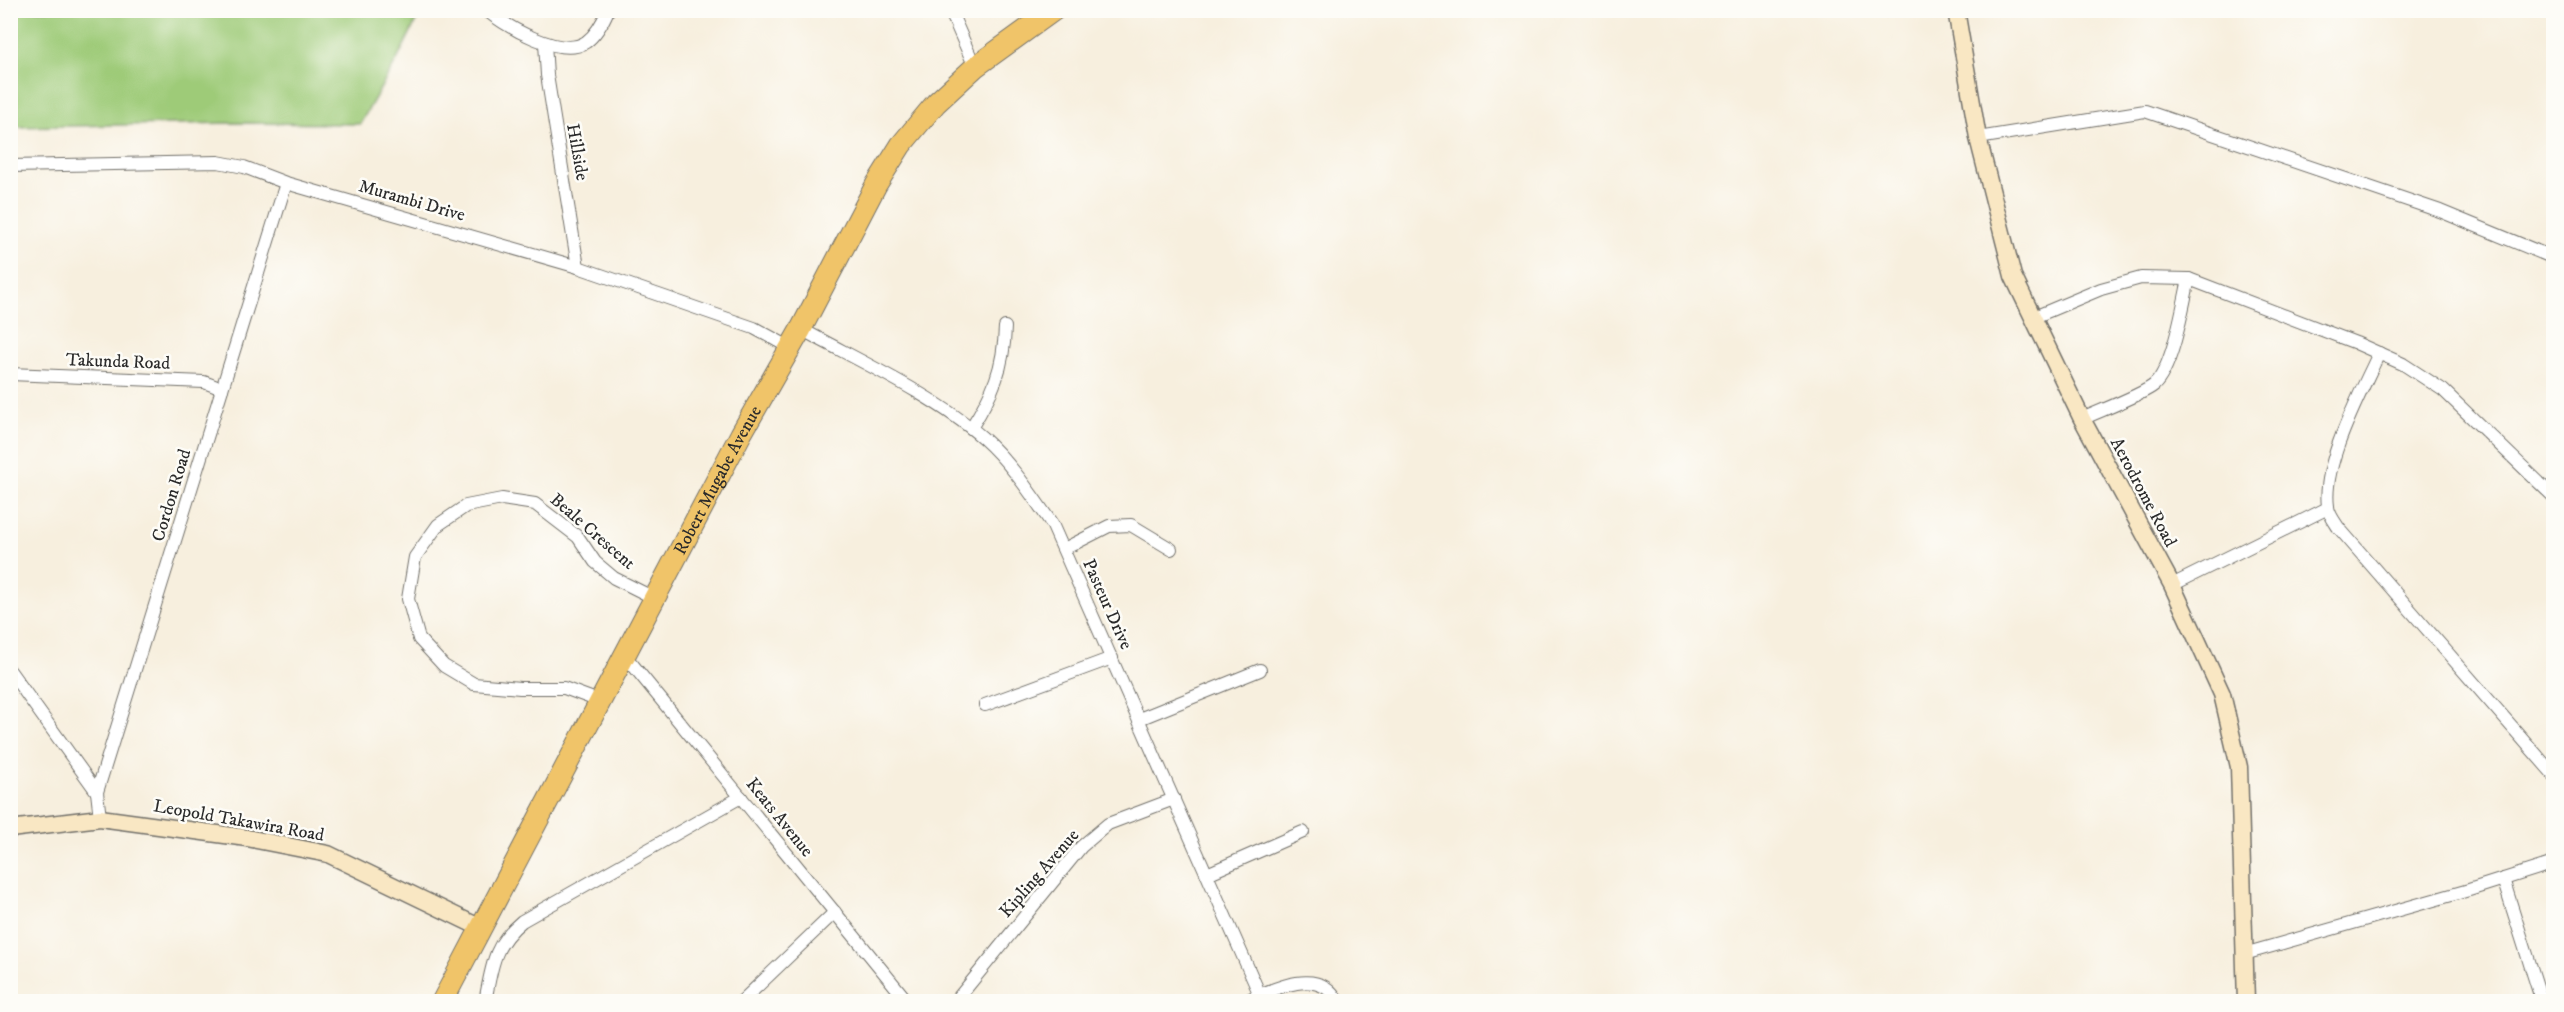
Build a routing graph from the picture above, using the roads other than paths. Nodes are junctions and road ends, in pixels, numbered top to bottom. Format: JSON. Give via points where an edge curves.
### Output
{"nodes":[{"id":1,"x":486,"y":10,"type":"edge"},
{"id":2,"x":608,"y":10,"type":"edge"},
{"id":3,"x":950,"y":10,"type":"edge"},
{"id":4,"x":1054,"y":10,"type":"edge"},
{"id":5,"x":1956,"y":10,"type":"edge"},
{"id":6,"x":545,"y":43,"type":"junction"},
{"id":7,"x":975,"y":67,"type":"junction"},
{"id":8,"x":1978,"y":138,"type":"junction"},
{"id":9,"x":10,"y":166,"type":"edge"},
{"id":10,"x":286,"y":183,"type":"junction"},
{"id":11,"x":2553,"y":258,"type":"edge"},
{"id":12,"x":578,"y":267,"type":"junction"},
{"id":13,"x":2189,"y":279,"type":"junction"},
{"id":14,"x":2032,"y":318,"type":"junction"},
{"id":15,"x":1005,"y":327,"type":"dead end"},
{"id":16,"x":801,"y":329,"type":"junction"},
{"id":17,"x":789,"y":347,"type":"junction"},
{"id":18,"x":2379,"y":353,"type":"junction"},
{"id":19,"x":10,"y":374,"type":"edge"},
{"id":20,"x":222,"y":389,"type":"junction"},
{"id":21,"x":2082,"y":419,"type":"junction"},
{"id":22,"x":971,"y":428,"type":"junction"},
{"id":23,"x":2553,"y":497,"type":"edge"},
{"id":24,"x":2328,"y":508,"type":"junction"},
{"id":25,"x":1064,"y":549,"type":"junction"},
{"id":26,"x":1171,"y":549,"type":"dead end"},
{"id":27,"x":2172,"y":585,"type":"junction"},
{"id":28,"x":654,"y":598,"type":"junction"},
{"id":29,"x":623,"y":656,"type":"junction"},
{"id":30,"x":1112,"y":658,"type":"junction"},
{"id":31,"x":1260,"y":670,"type":"dead end"},
{"id":32,"x":10,"y":671,"type":"edge"},
{"id":33,"x":599,"y":700,"type":"junction"},
{"id":34,"x":985,"y":705,"type":"dead end"},
{"id":35,"x":1139,"y":719,"type":"junction"},
{"id":36,"x":2553,"y":775,"type":"edge"},
{"id":37,"x":97,"y":792,"type":"junction"},
{"id":38,"x":741,"y":797,"type":"junction"},
{"id":39,"x":1174,"y":798,"type":"junction"},
{"id":40,"x":100,"y":818,"type":"junction"},
{"id":41,"x":10,"y":829,"type":"edge"},
{"id":42,"x":1303,"y":832,"type":"dead end"},
{"id":43,"x":2553,"y":863,"type":"edge"},
{"id":44,"x":1207,"y":874,"type":"junction"},
{"id":45,"x":2503,"y":879,"type":"junction"},
{"id":46,"x":835,"y":912,"type":"junction"},
{"id":47,"x":481,"y":928,"type":"junction"},
{"id":48,"x":2244,"y":954,"type":"junction"},
{"id":49,"x":1260,"y":995,"type":"junction"},
{"id":50,"x":442,"y":1002,"type":"edge"},
{"id":51,"x":485,"y":1002,"type":"edge"},
{"id":52,"x":741,"y":1002,"type":"edge"},
{"id":53,"x":908,"y":1002,"type":"edge"},
{"id":54,"x":955,"y":1002,"type":"edge"},
{"id":55,"x":1244,"y":1002,"type":"edge"},
{"id":56,"x":1338,"y":1002,"type":"edge"},
{"id":57,"x":2246,"y":1002,"type":"edge"},
{"id":58,"x":2542,"y":1002,"type":"edge"}],
"edges":[{"from":1,"to":6,"type":"street"},
{"from":2,"to":6,"type":"street","via":[[601,26],[585,43]]},
{"from":3,"to":7,"type":"street"},
{"from":4,"to":7,"type":"highway","name":"Robert Mugabe Avenue"},
{"from":5,"to":8,"type":"street","name":"Aerodrome Road"},
{"from":6,"to":12,"type":"street","name":"Hillside","via":[[546,75]]},
{"from":7,"to":16,"type":"highway","name":"Robert Mugabe Avenue","via":[[900,145]]},
{"from":8,"to":11,"type":"street","via":[[2145,111],[2440,211]]},
{"from":8,"to":14,"type":"street","name":"Aerodrome Road","via":[[2013,276]]},
{"from":9,"to":10,"type":"street","name":"Murambi Drive","via":[[218,162]]},
{"from":10,"to":12,"type":"street","name":"Murambi Drive"},
{"from":10,"to":20,"type":"street","name":"Cordon Road"},
{"from":12,"to":17,"type":"street","name":"Murambi Drive","via":[[754,328]]},
{"from":13,"to":14,"type":"street","via":[[2141,278],[2101,289]]},
{"from":13,"to":18,"type":"street"},
{"from":13,"to":21,"type":"street","via":[[2163,375],[2152,386]]},
{"from":14,"to":21,"type":"street","name":"Aerodrome Road"},
{"from":15,"to":22,"type":"street","via":[[1004,352],[990,397]]},
{"from":16,"to":17,"type":"highway","name":"Robert Mugabe Avenue"},
{"from":16,"to":22,"type":"street","name":"Pasteur Drive","via":[[946,409]]},
{"from":17,"to":28,"type":"highway","name":"Robert Mugabe Avenue"},
{"from":18,"to":23,"type":"street","via":[[2443,390]]},
{"from":18,"to":24,"type":"street","via":[[2333,460]]},
{"from":19,"to":20,"type":"street","name":"Takunda Road","via":[[204,382]]},
{"from":20,"to":37,"type":"street","name":"Cordon Road"},
{"from":21,"to":27,"type":"street","name":"Aerodrome Road"},
{"from":22,"to":25,"type":"street","name":"Pasteur Drive","via":[[1017,475],[1052,524]]},
{"from":24,"to":27,"type":"street"},
{"from":24,"to":36,"type":"street","via":[[2338,527]]},
{"from":25,"to":26,"type":"street","via":[[1109,526],[1131,525]]},
{"from":25,"to":30,"type":"street","name":"Pasteur Drive"},
{"from":27,"to":48,"type":"street","name":"Aerodrome Road","via":[[2223,694],[2239,767]]},
{"from":28,"to":29,"type":"highway","name":"Robert Mugabe Avenue"},
{"from":28,"to":33,"type":"street","name":"Beale Crescent","via":[[614,578],[595,562],[578,537],[535,504],[502,499],[466,506],[438,525],[415,557],[408,599],[419,639],[444,666],[474,684],[564,688]]},
{"from":29,"to":33,"type":"highway","name":"Robert Mugabe Avenue"},
{"from":29,"to":38,"type":"street","name":"Keats Avenue"},
{"from":30,"to":34,"type":"street"},
{"from":30,"to":35,"type":"street","name":"Pasteur Drive"},
{"from":31,"to":35,"type":"street"},
{"from":32,"to":37,"type":"street"},
{"from":33,"to":47,"type":"highway","name":"Robert Mugabe Avenue"},
{"from":35,"to":39,"type":"street","name":"Pasteur Drive"},
{"from":37,"to":40,"type":"street","name":"Cordon Road"},
{"from":38,"to":46,"type":"street","name":"Keats Avenue"},
{"from":38,"to":51,"type":"street","via":[[522,921],[506,935],[493,959]]},
{"from":39,"to":44,"type":"street","name":"Pasteur Drive"},
{"from":39,"to":54,"type":"street","name":"Kipling Avenue","via":[[1108,824],[1081,847]]},
{"from":40,"to":41,"type":"street","name":"Leopold Takawira Road"},
{"from":40,"to":47,"type":"street","name":"Leopold Takawira Road","via":[[247,838],[328,854]]},
{"from":42,"to":44,"type":"street"},
{"from":43,"to":45,"type":"street"},
{"from":44,"to":49,"type":"street","name":"Pasteur Drive"},
{"from":45,"to":48,"type":"street"},
{"from":45,"to":58,"type":"street"},
{"from":46,"to":52,"type":"street"},
{"from":46,"to":53,"type":"street","name":"Keats Avenue"},
{"from":47,"to":50,"type":"highway","name":"Robert Mugabe Avenue"},
{"from":48,"to":57,"type":"street","name":"Aerodrome Road"},
{"from":49,"to":55,"type":"street"},
{"from":49,"to":56,"type":"street","via":[[1294,983],[1316,982],[1333,991]]}]}
